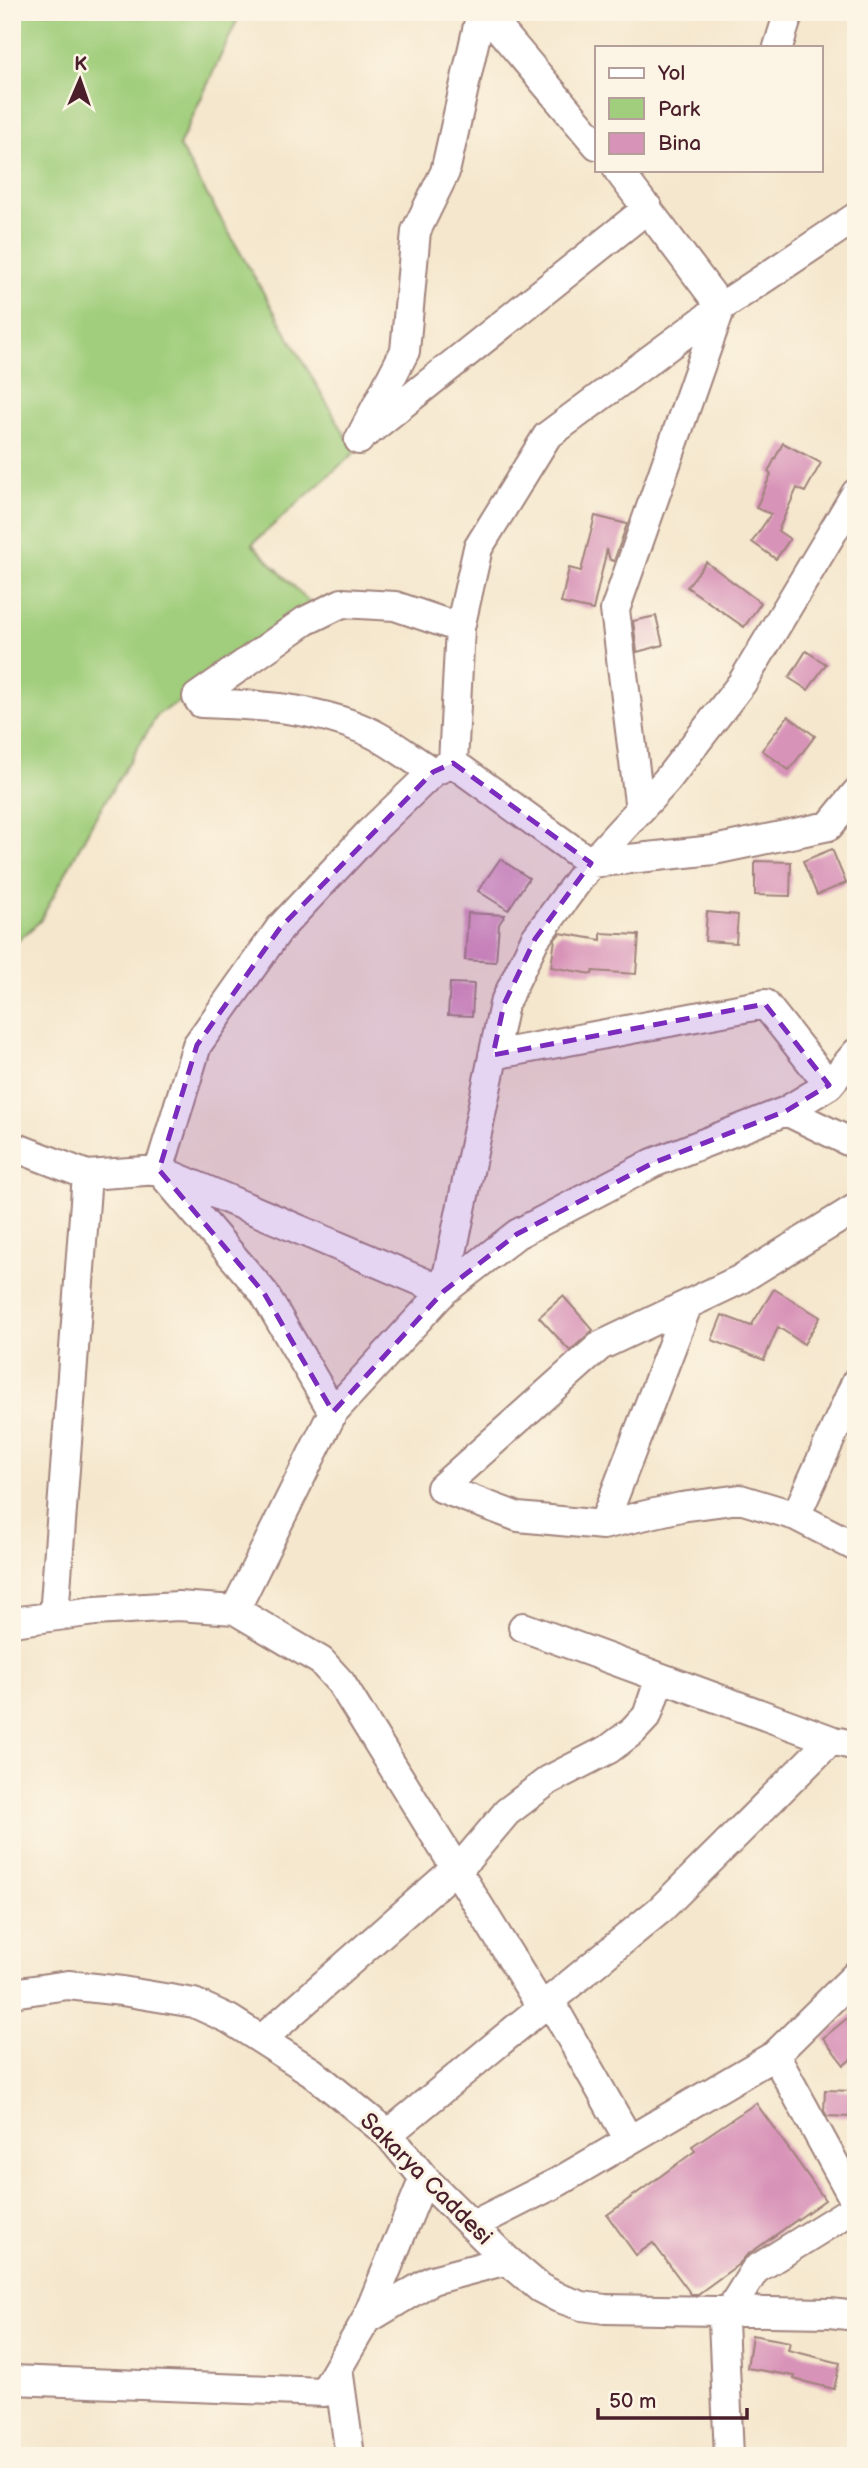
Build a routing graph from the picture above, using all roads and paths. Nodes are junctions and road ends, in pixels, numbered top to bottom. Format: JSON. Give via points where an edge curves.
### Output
{"nodes":[{"id":1,"x":483,"y":12,"type":"edge"},
{"id":2,"x":789,"y":12,"type":"edge"},
{"id":3,"x":778,"y":46,"type":"edge"},
{"id":4,"x":595,"y":143,"type":"edge"},
{"id":5,"x":624,"y":172,"type":"edge"},
{"id":6,"x":648,"y":208,"type":"junction"},
{"id":7,"x":856,"y":217,"type":"edge"},
{"id":8,"x":721,"y":307,"type":"junction"},
{"id":9,"x":856,"y":493,"type":"edge"},
{"id":10,"x":460,"y":628,"type":"junction"},
{"id":11,"x":443,"y":768,"type":"junction"},
{"id":12,"x":856,"y":793,"type":"edge"},
{"id":13,"x":640,"y":810,"type":"junction"},
{"id":14,"x":591,"y":863,"type":"junction"},
{"id":15,"x":856,"y":1053,"type":"edge"},
{"id":16,"x":493,"y":1055,"type":"junction"},
{"id":17,"x":829,"y":1085,"type":"junction"},
{"id":18,"x":786,"y":1111,"type":"junction"},
{"id":19,"x":856,"y":1145,"type":"edge"},
{"id":20,"x":12,"y":1146,"type":"edge"},
{"id":21,"x":159,"y":1170,"type":"junction"},
{"id":22,"x":87,"y":1175,"type":"junction"},
{"id":23,"x":856,"y":1208,"type":"edge"},
{"id":24,"x":444,"y":1291,"type":"junction"},
{"id":25,"x":688,"y":1304,"type":"junction"},
{"id":26,"x":856,"y":1382,"type":"edge"},
{"id":27,"x":333,"y":1412,"type":"junction"},
{"id":28,"x":796,"y":1516,"type":"junction"},
{"id":29,"x":603,"y":1525,"type":"junction"},
{"id":30,"x":856,"y":1547,"type":"edge"},
{"id":31,"x":235,"y":1610,"type":"junction"},
{"id":32,"x":54,"y":1616,"type":"junction"},
{"id":33,"x":12,"y":1622,"type":"edge"},
{"id":34,"x":523,"y":1627,"type":"dead end"},
{"id":35,"x":660,"y":1678,"type":"junction"},
{"id":36,"x":843,"y":1743,"type":"edge"},
{"id":37,"x":457,"y":1869,"type":"junction"},
{"id":38,"x":856,"y":1975,"type":"edge"},
{"id":39,"x":12,"y":1993,"type":"edge"},
{"id":40,"x":546,"y":2004,"type":"junction"},
{"id":41,"x":262,"y":2039,"type":"junction"},
{"id":42,"x":775,"y":2055,"type":"junction"},
{"id":43,"x":387,"y":2134,"type":"junction"},
{"id":44,"x":629,"y":2140,"type":"junction"},
{"id":45,"x":424,"y":2178,"type":"junction"},
{"id":46,"x":856,"y":2205,"type":"edge"},
{"id":47,"x":473,"y":2225,"type":"junction"},
{"id":48,"x":507,"y":2260,"type":"junction"},
{"id":49,"x":729,"y":2311,"type":"junction"},
{"id":50,"x":856,"y":2316,"type":"edge"},
{"id":51,"x":366,"y":2320,"type":"junction"},
{"id":52,"x":338,"y":2368,"type":"junction"},
{"id":53,"x":12,"y":2381,"type":"edge"},
{"id":54,"x":350,"y":2456,"type":"edge"},
{"id":55,"x":729,"y":2456,"type":"edge"}],
"edges":[{"from":1,"to":4,"type":"street"},
{"from":1,"to":6,"type":"street","via":[[444,172],[416,231],[405,351],[359,440]]},
{"from":2,"to":3,"type":"street"},
{"from":5,"to":6,"type":"street"},
{"from":6,"to":8,"type":"street"},
{"from":7,"to":8,"type":"street"},
{"from":8,"to":10,"type":"street","via":[[547,436],[478,548]]},
{"from":8,"to":13,"type":"street","via":[[615,610]]},
{"from":9,"to":13,"type":"street","via":[[742,683]]},
{"from":10,"to":11,"type":"street"},
{"from":10,"to":11,"type":"street","via":[[395,606],[342,603],[305,621],[197,697],[201,703],[313,712],[366,730]]},
{"from":11,"to":14,"type":"street"},
{"from":11,"to":21,"type":"street","via":[[369,834],[280,928],[197,1045]]},
{"from":12,"to":14,"type":"street","via":[[829,826],[714,850]]},
{"from":13,"to":14,"type":"street"},
{"from":14,"to":16,"type":"street","via":[[535,939],[504,1004]]},
{"from":15,"to":17,"type":"street"},
{"from":16,"to":17,"type":"street","via":[[765,1004]]},
{"from":16,"to":24,"type":"street"},
{"from":17,"to":18,"type":"street"},
{"from":18,"to":19,"type":"street"},
{"from":18,"to":24,"type":"street","via":[[653,1163],[517,1234]]},
{"from":20,"to":22,"type":"street"},
{"from":21,"to":22,"type":"street"},
{"from":21,"to":24,"type":"street"},
{"from":21,"to":27,"type":"street","via":[[264,1293]]},
{"from":22,"to":32,"type":"street"},
{"from":23,"to":25,"type":"street","via":[[739,1280]]},
{"from":24,"to":27,"type":"street"},
{"from":25,"to":29,"type":"street"},
{"from":25,"to":29,"type":"street","via":[[600,1346],[441,1488],[518,1517]]},
{"from":26,"to":28,"type":"street"},
{"from":27,"to":31,"type":"street"},
{"from":28,"to":29,"type":"street","via":[[740,1499]]},
{"from":28,"to":30,"type":"street"},
{"from":31,"to":32,"type":"street","via":[[178,1606]]},
{"from":31,"to":37,"type":"street","via":[[321,1661],[341,1683]]},
{"from":32,"to":33,"type":"street"},
{"from":34,"to":35,"type":"street"},
{"from":35,"to":36,"type":"street"},
{"from":35,"to":37,"type":"street","via":[[647,1716],[633,1731],[549,1780],[507,1812]]},
{"from":36,"to":40,"type":"street","via":[[661,1909]]},
{"from":37,"to":40,"type":"street"},
{"from":37,"to":41,"type":"street"},
{"from":38,"to":42,"type":"street"},
{"from":39,"to":41,"type":"street","name":"Sakarya Caddesi","via":[[68,1985],[164,1996],[194,2003]]},
{"from":40,"to":43,"type":"street"},
{"from":40,"to":44,"type":"street"},
{"from":41,"to":43,"type":"street","name":"Sakarya Caddesi","via":[[313,2072]]},
{"from":42,"to":44,"type":"street"},
{"from":42,"to":46,"type":"street"},
{"from":43,"to":45,"type":"street","name":"Sakarya Caddesi"},
{"from":44,"to":47,"type":"street"},
{"from":45,"to":47,"type":"street","name":"Sakarya Caddesi"},
{"from":45,"to":51,"type":"street"},
{"from":46,"to":49,"type":"street","via":[[755,2270]]},
{"from":47,"to":48,"type":"street","name":"Sakarya Caddesi"},
{"from":48,"to":49,"type":"street","name":"Sakarya Caddesi","via":[[540,2288],[582,2306]]},
{"from":48,"to":51,"type":"street","via":[[432,2280]]},
{"from":49,"to":50,"type":"street","name":"Sakarya Caddesi"},
{"from":49,"to":55,"type":"street","via":[[723,2321]]},
{"from":51,"to":52,"type":"street"},
{"from":52,"to":53,"type":"street","via":[[324,2392]]},
{"from":52,"to":54,"type":"street"}]}
